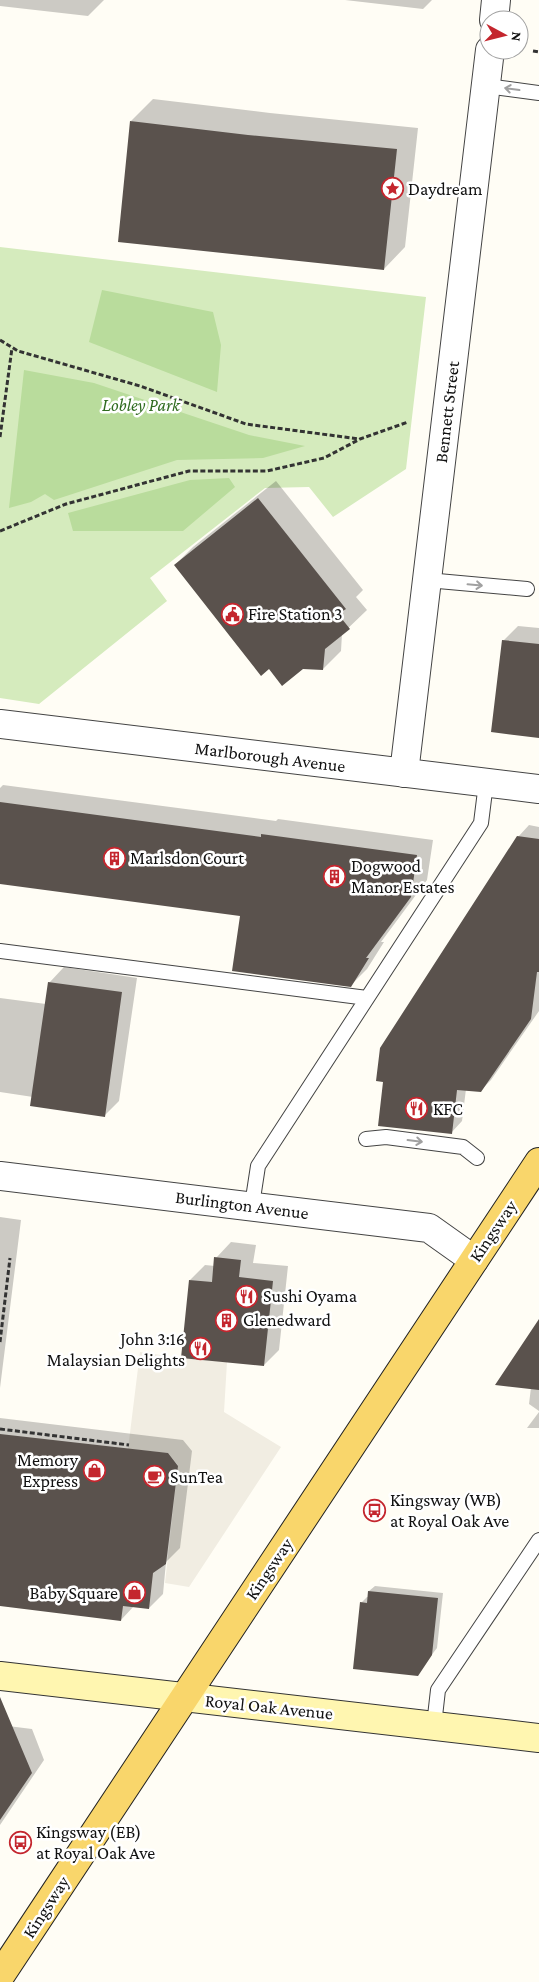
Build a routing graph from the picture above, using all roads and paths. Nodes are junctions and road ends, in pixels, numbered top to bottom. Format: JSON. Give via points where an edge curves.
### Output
{"nodes":[{"id":1,"x":532,"y":51,"type":"dead end"},
{"id":2,"x":539,"y":52,"type":"edge"},
{"id":3,"x":489,"y":60,"type":"edge"},
{"id":4,"x":486,"y":86,"type":"junction"},
{"id":5,"x":539,"y":93,"type":"edge"},
{"id":6,"x":0,"y":340,"type":"edge"},
{"id":7,"x":12,"y":348,"type":"junction"},
{"id":8,"x":408,"y":422,"type":"dead end"},
{"id":9,"x":0,"y":438,"type":"edge"},
{"id":10,"x":360,"y":439,"type":"junction"},
{"id":11,"x":0,"y":531,"type":"edge"},
{"id":12,"x":427,"y":580,"type":"junction"},
{"id":13,"x":527,"y":589,"type":"dead end"},
{"id":14,"x":0,"y":724,"type":"edge"},
{"id":15,"x":404,"y":773,"type":"junction"},
{"id":16,"x":486,"y":783,"type":"junction"},
{"id":17,"x":539,"y":789,"type":"edge"},
{"id":18,"x":0,"y":951,"type":"edge"},
{"id":19,"x":367,"y":998,"type":"junction"},
{"id":20,"x":366,"y":1139,"type":"dead end"},
{"id":21,"x":477,"y":1158,"type":"dead end"},
{"id":22,"x":539,"y":1162,"type":"edge"},
{"id":23,"x":0,"y":1176,"type":"edge"},
{"id":24,"x":252,"y":1206,"type":"junction"},
{"id":25,"x":10,"y":1258,"type":"dead end"},
{"id":26,"x":474,"y":1260,"type":"junction"},
{"id":27,"x":0,"y":1342,"type":"edge"},
{"id":28,"x":0,"y":1429,"type":"edge"},
{"id":29,"x":129,"y":1445,"type":"dead end"},
{"id":30,"x":539,"y":1540,"type":"edge"},
{"id":31,"x":0,"y":1676,"type":"edge"},
{"id":32,"x":183,"y":1698,"type":"junction"},
{"id":33,"x":434,"y":1724,"type":"junction"},
{"id":34,"x":539,"y":1738,"type":"edge"},
{"id":35,"x":0,"y":1976,"type":"edge"}],
"edges":[{"from":1,"to":2,"type":"path"},
{"from":3,"to":4,"type":"street","name":"Bennett Street"},
{"from":5,"to":4,"type":"lane","one_way":true},
{"from":4,"to":12,"type":"street","name":"Bennett Street"},
{"from":6,"to":7,"type":"path"},
{"from":7,"to":9,"type":"path"},
{"from":7,"to":10,"type":"path","via":[[140,386],[246,424]]},
{"from":8,"to":10,"type":"path"},
{"from":10,"to":11,"type":"path","via":[[324,458],[267,471],[190,471],[66,504]]},
{"from":12,"to":13,"type":"lane","one_way":true},
{"from":12,"to":15,"type":"street","name":"Bennett Street"},
{"from":14,"to":15,"type":"street","name":"Marlborough Avenue"},
{"from":15,"to":16,"type":"street","name":"Marlborough Avenue"},
{"from":16,"to":17,"type":"street","name":"Marlborough Avenue"},
{"from":16,"to":19,"type":"lane","via":[[481,823]]},
{"from":18,"to":19,"type":"lane"},
{"from":19,"to":24,"type":"lane","via":[[258,1166]]},
{"from":20,"to":21,"type":"lane","one_way":true,"via":[[386,1137],[463,1147]]},
{"from":22,"to":26,"type":"main road","name":"Kingsway"},
{"from":23,"to":24,"type":"street","name":"Burlington Avenue"},
{"from":24,"to":26,"type":"street","name":"Burlington Avenue","via":[[429,1228]]},
{"from":25,"to":27,"type":"path"},
{"from":26,"to":32,"type":"main road","name":"Kingsway"},
{"from":28,"to":29,"type":"path"},
{"from":30,"to":33,"type":"lane","via":[[438,1690]]},
{"from":31,"to":32,"type":"main road","name":"Royal Oak Avenue"},
{"from":32,"to":33,"type":"main road","name":"Royal Oak Avenue"},
{"from":32,"to":35,"type":"main road","name":"Kingsway"},
{"from":33,"to":34,"type":"main road","name":"Royal Oak Avenue"}]}
